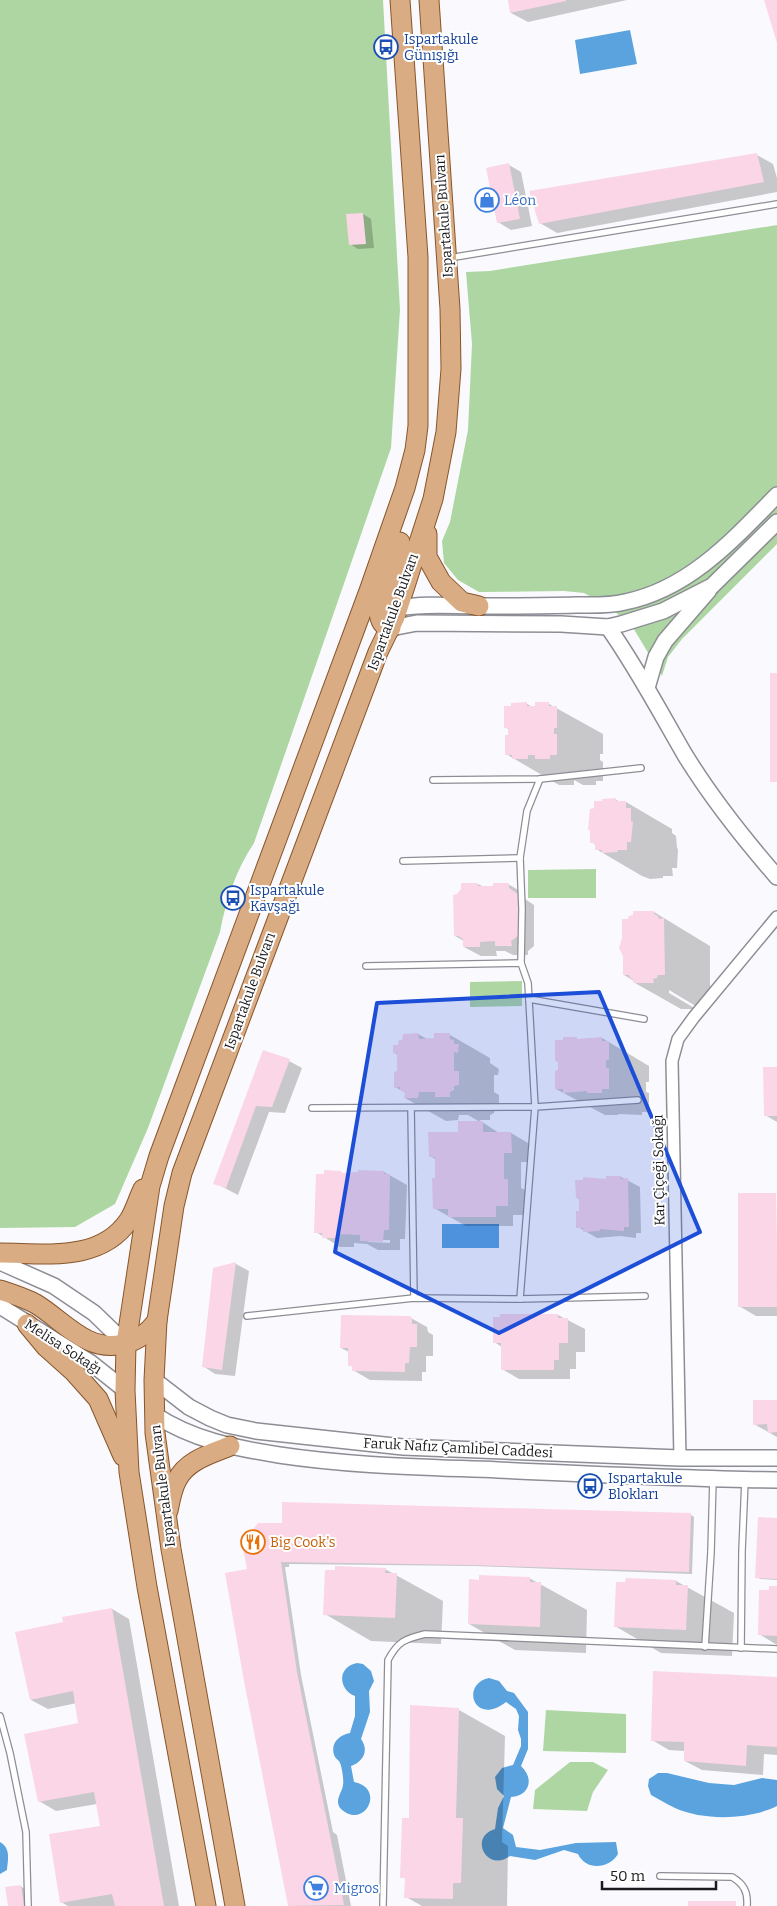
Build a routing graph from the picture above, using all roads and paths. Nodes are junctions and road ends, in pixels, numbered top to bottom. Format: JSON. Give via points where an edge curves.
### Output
{"nodes":[{"id":1,"x":400,"y":0,"type":"edge"},
{"id":2,"x":429,"y":0,"type":"edge"},
{"id":3,"x":777,"y":204,"type":"edge"},
{"id":4,"x":447,"y":258,"type":"junction"},
{"id":5,"x":415,"y":450,"type":"junction"},
{"id":6,"x":777,"y":495,"type":"edge"},
{"id":7,"x":433,"y":499,"type":"junction"},
{"id":8,"x":777,"y":522,"type":"edge"},
{"id":9,"x":713,"y":585,"type":"junction"},
{"id":10,"x":624,"y":602,"type":"junction"},
{"id":11,"x":479,"y":606,"type":"junction"},
{"id":12,"x":398,"y":608,"type":"junction"},
{"id":13,"x":379,"y":609,"type":"junction"},
{"id":14,"x":358,"y":619,"type":"junction"},
{"id":15,"x":608,"y":627,"type":"junction"},
{"id":16,"x":390,"y":628,"type":"junction"},
{"id":17,"x":647,"y":688,"type":"junction"},
{"id":18,"x":641,"y":768,"type":"dead end"},
{"id":19,"x":540,"y":779,"type":"junction"},
{"id":20,"x":433,"y":780,"type":"dead end"},
{"id":21,"x":520,"y":858,"type":"junction"},
{"id":22,"x":403,"y":861,"type":"dead end"},
{"id":23,"x":777,"y":877,"type":"edge"},
{"id":24,"x":777,"y":917,"type":"edge"},
{"id":25,"x":521,"y":963,"type":"junction"},
{"id":26,"x":366,"y":966,"type":"dead end"},
{"id":27,"x":529,"y":999,"type":"junction"},
{"id":28,"x":644,"y":1019,"type":"dead end"},
{"id":29,"x":638,"y":1100,"type":"dead end"},
{"id":30,"x":535,"y":1107,"type":"junction"},
{"id":31,"x":312,"y":1108,"type":"dead end"},
{"id":32,"x":411,"y":1108,"type":"junction"},
{"id":33,"x":159,"y":1156,"type":"junction"},
{"id":34,"x":0,"y":1253,"type":"edge"},
{"id":35,"x":0,"y":1262,"type":"edge"},
{"id":36,"x":0,"y":1290,"type":"edge"},
{"id":37,"x":645,"y":1296,"type":"dead end"},
{"id":38,"x":414,"y":1298,"type":"junction"},
{"id":39,"x":520,"y":1299,"type":"junction"},
{"id":40,"x":0,"y":1306,"type":"edge"},
{"id":41,"x":247,"y":1316,"type":"dead end"},
{"id":42,"x":157,"y":1322,"type":"junction"},
{"id":43,"x":26,"y":1324,"type":"junction"},
{"id":44,"x":126,"y":1344,"type":"junction"},
{"id":45,"x":154,"y":1380,"type":"junction"},
{"id":46,"x":125,"y":1390,"type":"junction"},
{"id":47,"x":155,"y":1415,"type":"junction"},
{"id":48,"x":230,"y":1446,"type":"junction"},
{"id":49,"x":662,"y":1457,"type":"junction"},
{"id":50,"x":680,"y":1458,"type":"junction"},
{"id":51,"x":696,"y":1458,"type":"junction"},
{"id":52,"x":777,"y":1458,"type":"edge"},
{"id":53,"x":129,"y":1472,"type":"junction"},
{"id":54,"x":661,"y":1477,"type":"junction"},
{"id":55,"x":696,"y":1479,"type":"junction"},
{"id":56,"x":713,"y":1479,"type":"junction"},
{"id":57,"x":745,"y":1480,"type":"junction"},
{"id":58,"x":777,"y":1480,"type":"edge"},
{"id":59,"x":166,"y":1519,"type":"junction"},
{"id":60,"x":705,"y":1646,"type":"junction"},
{"id":61,"x":742,"y":1648,"type":"junction"},
{"id":62,"x":777,"y":1649,"type":"edge"},
{"id":63,"x":0,"y":1716,"type":"edge"},
{"id":64,"x":660,"y":1876,"type":"dead end"},
{"id":65,"x":28,"y":1906,"type":"edge"},
{"id":66,"x":206,"y":1906,"type":"edge"},
{"id":67,"x":235,"y":1906,"type":"edge"},
{"id":68,"x":383,"y":1906,"type":"edge"},
{"id":69,"x":747,"y":1906,"type":"edge"}],
"edges":[{"from":1,"to":5,"type":"main road","name":"Ispartakule Bulvarı","via":[[418,257],[418,426]]},
{"from":2,"to":4,"type":"main road","name":"Ispartakule Bulvarı"},
{"from":3,"to":4,"type":"lane"},
{"from":4,"to":7,"type":"main road","name":"Ispartakule Bulvarı","via":[[451,369],[446,432]]},
{"from":5,"to":13,"type":"main road","via":[[404,525]]},
{"from":5,"to":14,"type":"main road","name":"Ispartakule Bulvarı","via":[[406,488]]},
{"from":6,"to":10,"type":"street","via":[[709,561],[673,584]]},
{"from":7,"to":11,"type":"main road","via":[[425,542],[426,558],[452,594],[462,602]]},
{"from":7,"to":12,"type":"main road","name":"Ispartakule Bulvarı"},
{"from":8,"to":9,"type":"street"},
{"from":9,"to":15,"type":"street","via":[[663,611]]},
{"from":9,"to":17,"type":"street","via":[[665,641],[656,657]]},
{"from":10,"to":11,"type":"street","via":[[595,606]]},
{"from":10,"to":15,"type":"street","via":[[610,615]]},
{"from":11,"to":12,"type":"street","via":[[428,604]]},
{"from":12,"to":13,"type":"main road"},
{"from":12,"to":16,"type":"main road","name":"Ispartakule Bulvarı"},
{"from":13,"to":14,"type":"main road"},
{"from":13,"to":16,"type":"main road","via":[[382,624]]},
{"from":14,"to":33,"type":"main road","name":"Ispartakule Bulvarı"},
{"from":15,"to":16,"type":"street","via":[[417,624]]},
{"from":15,"to":17,"type":"street"},
{"from":16,"to":42,"type":"main road","name":"Ispartakule Bulvarı","via":[[378,652],[182,1173]]},
{"from":17,"to":23,"type":"street","via":[[686,756],[739,832]]},
{"from":18,"to":19,"type":"lane"},
{"from":19,"to":20,"type":"lane"},
{"from":19,"to":21,"type":"lane","via":[[527,811]]},
{"from":21,"to":22,"type":"lane"},
{"from":21,"to":25,"type":"lane"},
{"from":24,"to":50,"type":"street","name":"Kar Çiçeği Sokağı","via":[[694,1017],[678,1039],[672,1061]]},
{"from":25,"to":26,"type":"lane"},
{"from":25,"to":27,"type":"lane"},
{"from":27,"to":28,"type":"lane"},
{"from":27,"to":30,"type":"lane"},
{"from":29,"to":30,"type":"lane"},
{"from":30,"to":32,"type":"lane"},
{"from":30,"to":39,"type":"lane"},
{"from":31,"to":32,"type":"lane"},
{"from":32,"to":38,"type":"lane"},
{"from":33,"to":34,"type":"main road","via":[[129,1220],[110,1240],[75,1253]]},
{"from":33,"to":44,"type":"main road","name":"Ispartakule Bulvarı","via":[[150,1186]]},
{"from":35,"to":44,"type":"street","via":[[54,1286],[94,1313]]},
{"from":36,"to":44,"type":"main road","via":[[35,1304],[93,1344],[110,1347]]},
{"from":37,"to":39,"type":"lane"},
{"from":38,"to":39,"type":"lane"},
{"from":38,"to":41,"type":"lane"},
{"from":40,"to":43,"type":"street","name":"Melisa Sokağı"},
{"from":42,"to":44,"type":"main road","via":[[140,1339]]},
{"from":42,"to":45,"type":"main road","name":"Ispartakule Bulvarı"},
{"from":43,"to":46,"type":"street","name":"Melisa Sokağı","via":[[91,1363]]},
{"from":43,"to":53,"type":"main road","via":[[98,1399]]},
{"from":44,"to":45,"type":"main road"},
{"from":44,"to":46,"type":"main road","name":"Ispartakule Bulvarı"},
{"from":45,"to":47,"type":"main road","name":"Ispartakule Bulvarı"},
{"from":45,"to":49,"type":"street","name":"Faruk Nafız Çamlıbel Caddesi","via":[[189,1407],[210,1418],[256,1431],[403,1448]]},
{"from":46,"to":47,"type":"main road"},
{"from":46,"to":53,"type":"main road","name":"Ispartakule Bulvarı"},
{"from":47,"to":48,"type":"street","name":"Faruk Nafız Çamlıbel Caddesi","via":[[173,1427]]},
{"from":47,"to":59,"type":"main road","name":"Ispartakule Bulvarı","via":[[157,1459]]},
{"from":48,"to":54,"type":"street","name":"Faruk Nafız Çamlıbel Caddesi","via":[[319,1461]]},
{"from":48,"to":59,"type":"main road","via":[[200,1458],[185,1469],[176,1480]]},
{"from":49,"to":50,"type":"street","name":"Faruk Nafız Çamlıbel Caddesi"},
{"from":49,"to":54,"type":"street","via":[[659,1463]]},
{"from":50,"to":51,"type":"street","name":"Faruk Nafız Çamlıbel Caddesi"},
{"from":51,"to":52,"type":"street","name":"Faruk Nafız Çamlıbel Caddesi"},
{"from":51,"to":55,"type":"street","via":[[699,1463]]},
{"from":53,"to":66,"type":"main road","name":"Ispartakule Bulvarı"},
{"from":54,"to":55,"type":"street","name":"Faruk Nafız Çamlıbel Caddesi"},
{"from":55,"to":56,"type":"street","name":"Faruk Nafız Çamlıbel Caddesi"},
{"from":56,"to":57,"type":"street","name":"Faruk Nafız Çamlıbel Caddesi"},
{"from":56,"to":60,"type":"lane"},
{"from":57,"to":58,"type":"street","name":"Faruk Nafız Çamlıbel Caddesi"},
{"from":57,"to":61,"type":"lane"},
{"from":59,"to":67,"type":"main road","name":"Ispartakule Bulvarı"},
{"from":60,"to":61,"type":"lane"},
{"from":60,"to":68,"type":"lane","via":[[425,1634],[407,1638],[396,1646],[388,1660]]},
{"from":61,"to":62,"type":"lane"},
{"from":63,"to":65,"type":"lane","via":[[26,1832]]},
{"from":64,"to":69,"type":"lane","via":[[732,1877],[745,1888]]}]}
